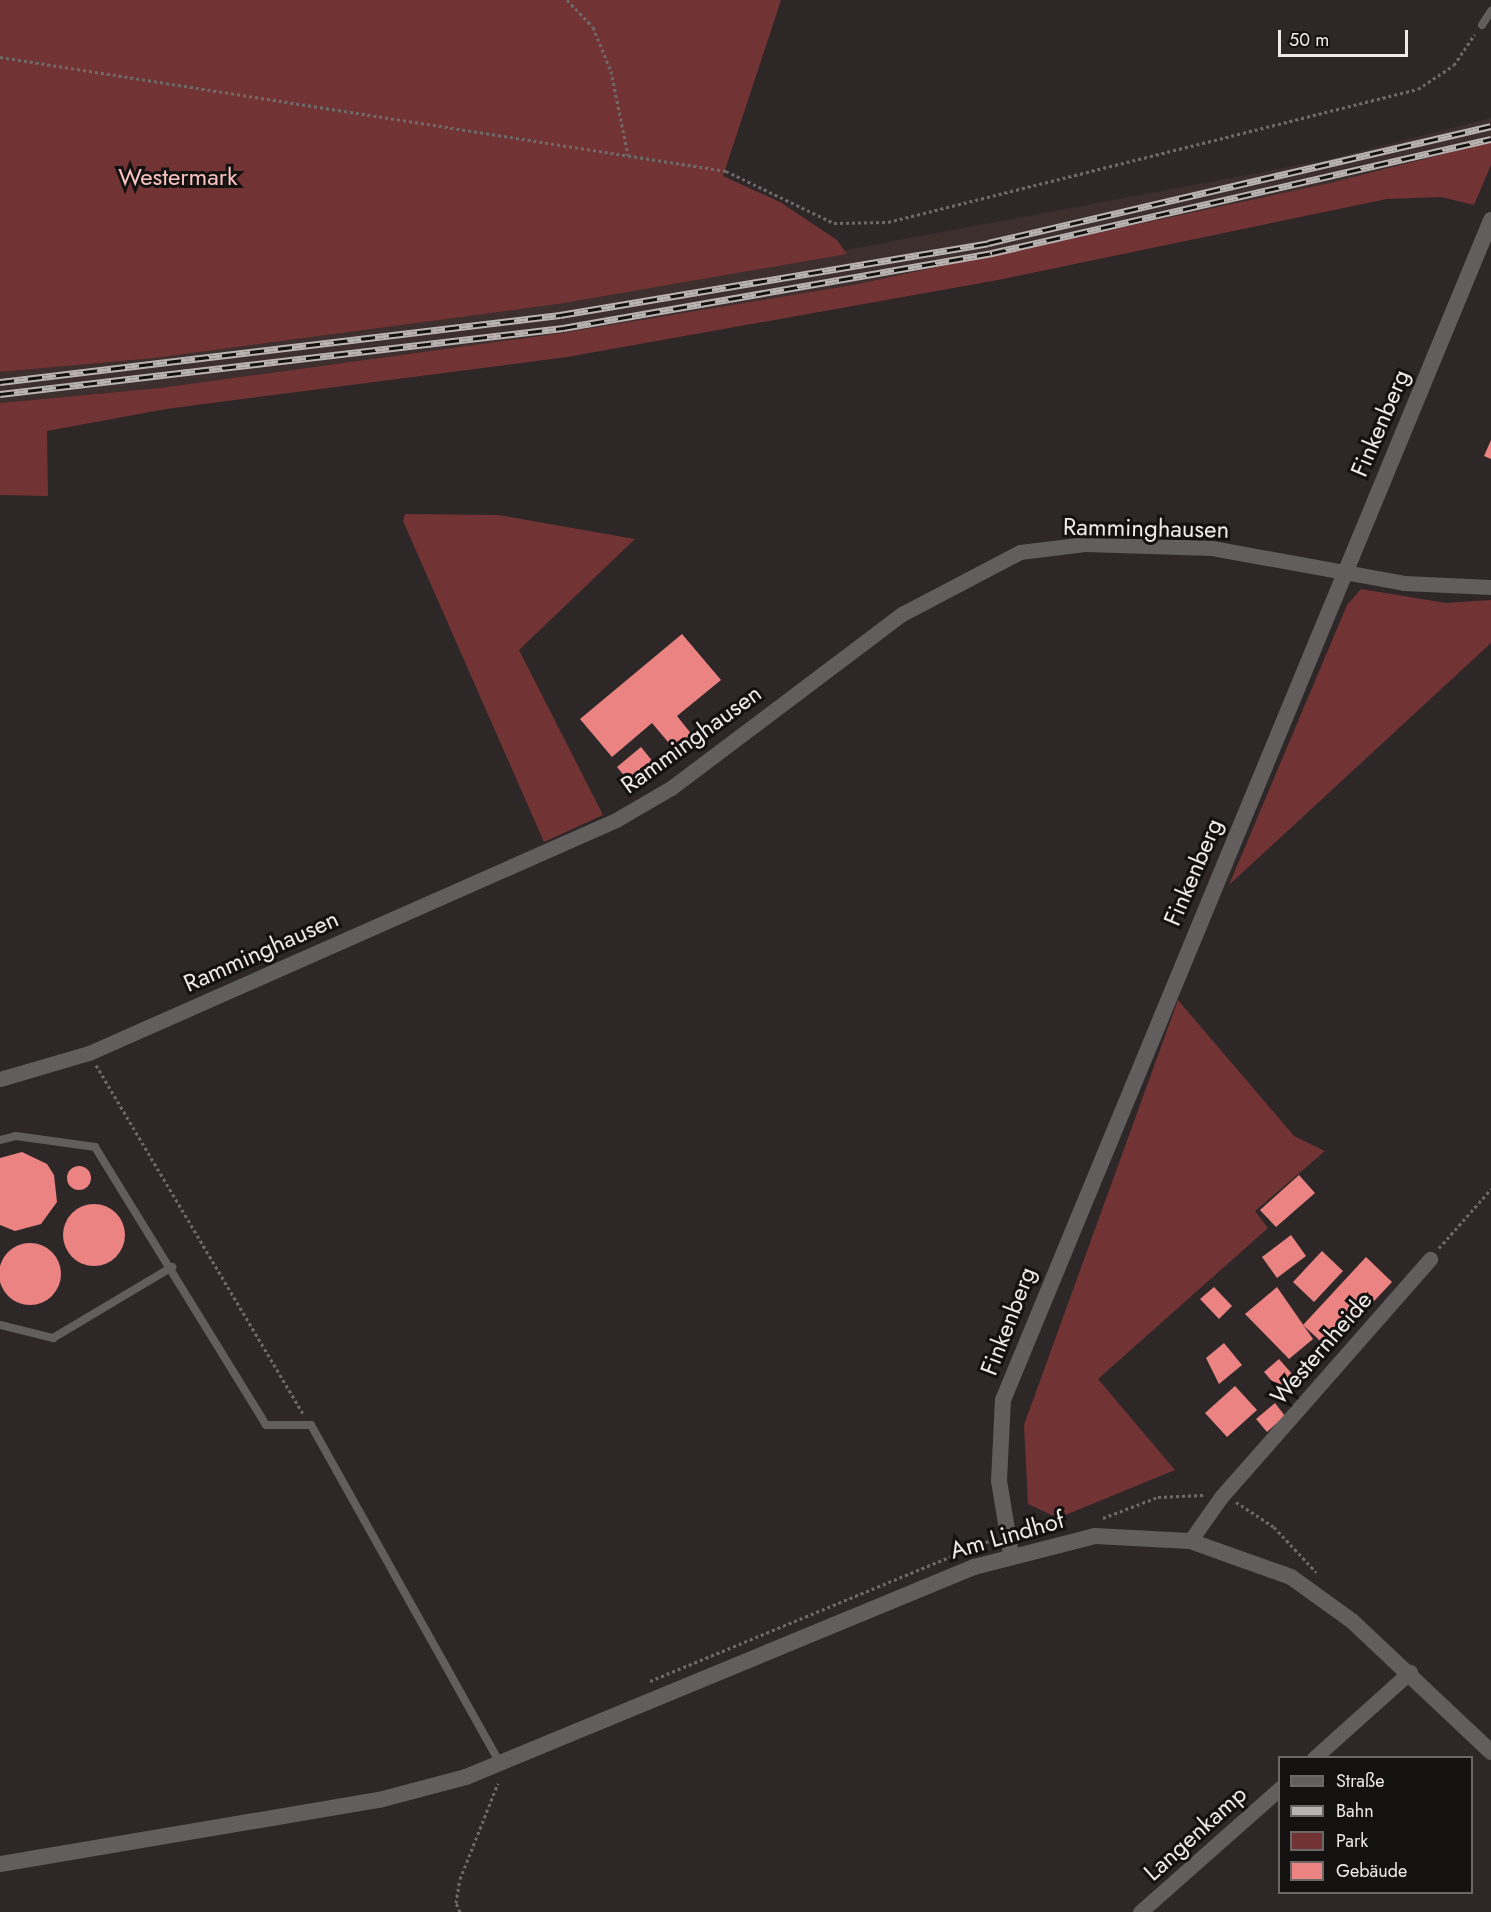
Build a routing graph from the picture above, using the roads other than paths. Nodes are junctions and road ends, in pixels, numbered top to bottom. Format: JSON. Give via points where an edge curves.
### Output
{"nodes":[{"id":1,"x":1491,"y":11,"type":"edge"},
{"id":2,"x":1482,"y":25,"type":"road end"},
{"id":3,"x":1491,"y":220,"type":"edge"},
{"id":4,"x":1346,"y":570,"type":"junction"},
{"id":5,"x":1491,"y":587,"type":"edge"},
{"id":6,"x":0,"y":1079,"type":"edge"},
{"id":7,"x":0,"y":1140,"type":"edge"},
{"id":8,"x":1430,"y":1258,"type":"road end"},
{"id":9,"x":172,"y":1267,"type":"junction"},
{"id":10,"x":0,"y":1325,"type":"edge"},
{"id":11,"x":1190,"y":1541,"type":"junction"},
{"id":12,"x":1011,"y":1554,"type":"junction"},
{"id":13,"x":1410,"y":1672,"type":"junction"},
{"id":14,"x":1491,"y":1752,"type":"edge"},
{"id":15,"x":1316,"y":1756,"type":"edge"},
{"id":16,"x":500,"y":1763,"type":"junction"},
{"id":17,"x":1278,"y":1790,"type":"edge"},
{"id":18,"x":0,"y":1863,"type":"edge"},
{"id":19,"x":1140,"y":1912,"type":"edge"}],
"edges":[{"from":1,"to":2,"type":"lane"},
{"from":3,"to":4,"type":"street","name":"Finkenberg"},
{"from":4,"to":5,"type":"street","name":"Ramminghausen","via":[[1447,589]]},
{"from":4,"to":6,"type":"street","name":"Ramminghausen","via":[[1212,548],[1085,544],[1020,552],[902,614],[671,788],[616,820],[89,1053]]},
{"from":4,"to":12,"type":"street","name":"Finkenberg","via":[[1003,1400],[999,1481]]},
{"from":7,"to":9,"type":"lane","via":[[16,1136],[95,1147]]},
{"from":8,"to":11,"type":"street","name":"Westernheide","via":[[1221,1497]]},
{"from":9,"to":10,"type":"lane","via":[[53,1338]]},
{"from":9,"to":16,"type":"lane","via":[[266,1425],[310,1425]]},
{"from":11,"to":12,"type":"street","name":"Am Lindhof","via":[[1095,1536]]},
{"from":11,"to":13,"type":"street","name":"Am Lindhof","via":[[1291,1577],[1323,1597]]},
{"from":12,"to":16,"type":"street","name":"Am Lindhof"},
{"from":13,"to":14,"type":"street","name":"Am Lindhof"},
{"from":13,"to":15,"type":"street"},
{"from":16,"to":18,"type":"street","name":"Am Lindhof","via":[[379,1800]]},
{"from":17,"to":19,"type":"street","name":"Langenkamp"}]}
